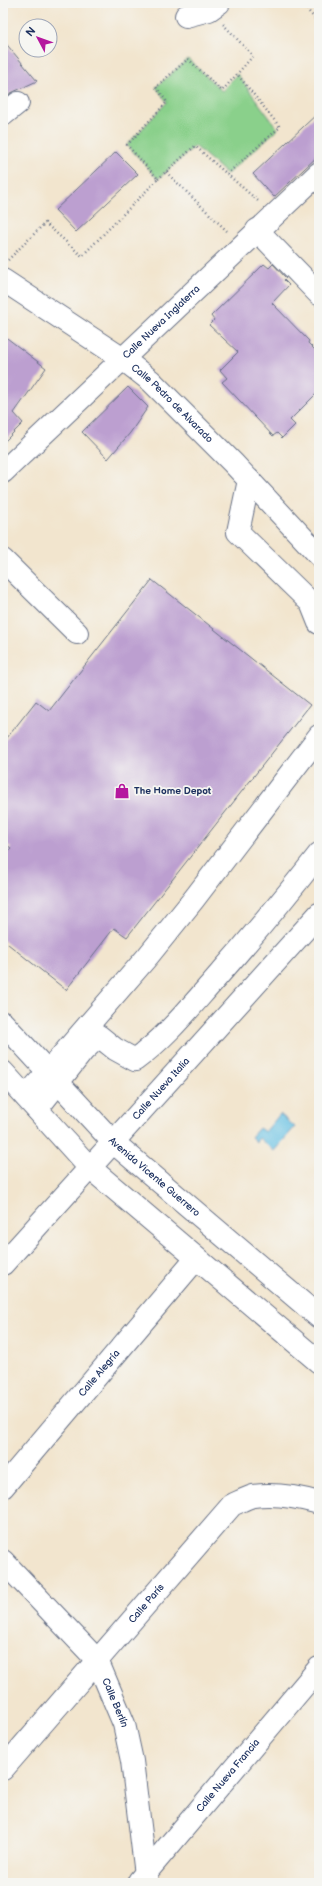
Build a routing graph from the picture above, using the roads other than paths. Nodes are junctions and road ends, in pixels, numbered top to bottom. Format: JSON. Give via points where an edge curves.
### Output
{"nodes":[{"id":1,"x":214,"y":6,"type":"edge"},
{"id":2,"x":186,"y":16,"type":"dead end"},
{"id":3,"x":319,"y":173,"type":"edge"},
{"id":4,"x":257,"y":230,"type":"junction"},
{"id":5,"x":3,"y":280,"type":"edge"},
{"id":6,"x":319,"y":294,"type":"edge"},
{"id":7,"x":123,"y":359,"type":"junction"},
{"id":8,"x":3,"y":472,"type":"edge"},
{"id":9,"x":249,"y":480,"type":"junction"},
{"id":10,"x":319,"y":555,"type":"edge"},
{"id":11,"x":3,"y":560,"type":"edge"},
{"id":12,"x":319,"y":623,"type":"edge"},
{"id":13,"x":77,"y":633,"type":"dead end"},
{"id":14,"x":319,"y":736,"type":"edge"},
{"id":15,"x":319,"y":854,"type":"edge"},
{"id":16,"x":319,"y":914,"type":"edge"},
{"id":17,"x":3,"y":1023,"type":"edge"},
{"id":18,"x":3,"y":1072,"type":"edge"},
{"id":19,"x":53,"y":1076,"type":"junction"},
{"id":20,"x":31,"y":1103,"type":"junction"},
{"id":21,"x":113,"y":1142,"type":"junction"},
{"id":22,"x":89,"y":1167,"type":"junction"},
{"id":23,"x":196,"y":1259,"type":"junction"},
{"id":24,"x":3,"y":1264,"type":"edge"},
{"id":25,"x":319,"y":1317,"type":"edge"},
{"id":26,"x":319,"y":1362,"type":"edge"},
{"id":27,"x":3,"y":1488,"type":"edge"},
{"id":28,"x":319,"y":1503,"type":"edge"},
{"id":29,"x":3,"y":1561,"type":"edge"},
{"id":30,"x":97,"y":1660,"type":"junction"},
{"id":31,"x":319,"y":1668,"type":"edge"},
{"id":32,"x":3,"y":1769,"type":"edge"},
{"id":33,"x":143,"y":1880,"type":"edge"}],
"edges":[{"from":1,"to":2,"type":"street"},
{"from":3,"to":4,"type":"street","name":"Calle Nueva Inglaterra"},
{"from":4,"to":6,"type":"street"},
{"from":4,"to":7,"type":"street","name":"Calle Nueva Inglaterra"},
{"from":5,"to":7,"type":"street","name":"Calle Pedro de Alvarado"},
{"from":7,"to":8,"type":"street","name":"Calle Nueva Inglaterra"},
{"from":7,"to":9,"type":"street","name":"Calle Pedro de Alvarado","via":[[151,381]]},
{"from":9,"to":10,"type":"street","name":"Calle Pedro de Alvarado"},
{"from":9,"to":12,"type":"street","via":[[238,532],[311,603]]},
{"from":11,"to":13,"type":"street"},
{"from":14,"to":19,"type":"street"},
{"from":15,"to":19,"type":"street","via":[[256,933],[186,1012],[149,1049],[135,1060],[99,1036]]},
{"from":16,"to":21,"type":"street","name":"Calle Nueva Italia"},
{"from":17,"to":19,"type":"street","name":"Avenida Vicente Guerrero"},
{"from":18,"to":20,"type":"street"},
{"from":19,"to":20,"type":"street"},
{"from":19,"to":21,"type":"street","name":"Avenida Vicente Guerrero"},
{"from":20,"to":22,"type":"street"},
{"from":21,"to":22,"type":"street","name":"Calle Nueva Italia"},
{"from":21,"to":25,"type":"street","name":"Avenida Vicente Guerrero"},
{"from":22,"to":23,"type":"street"},
{"from":22,"to":24,"type":"street","name":"Calle Nueva Italia"},
{"from":23,"to":26,"type":"street"},
{"from":23,"to":27,"type":"street","name":"Calle Alegría"},
{"from":28,"to":30,"type":"street","name":"Calle París","via":[[300,1497],[276,1495],[252,1496],[232,1505]]},
{"from":29,"to":30,"type":"street","name":"Calle Berlín"},
{"from":30,"to":32,"type":"street","name":"Calle París"},
{"from":30,"to":33,"type":"street","name":"Calle Berlín","via":[[124,1724],[132,1761]]},
{"from":31,"to":33,"type":"street","name":"Calle Nueva Francia"}]}
